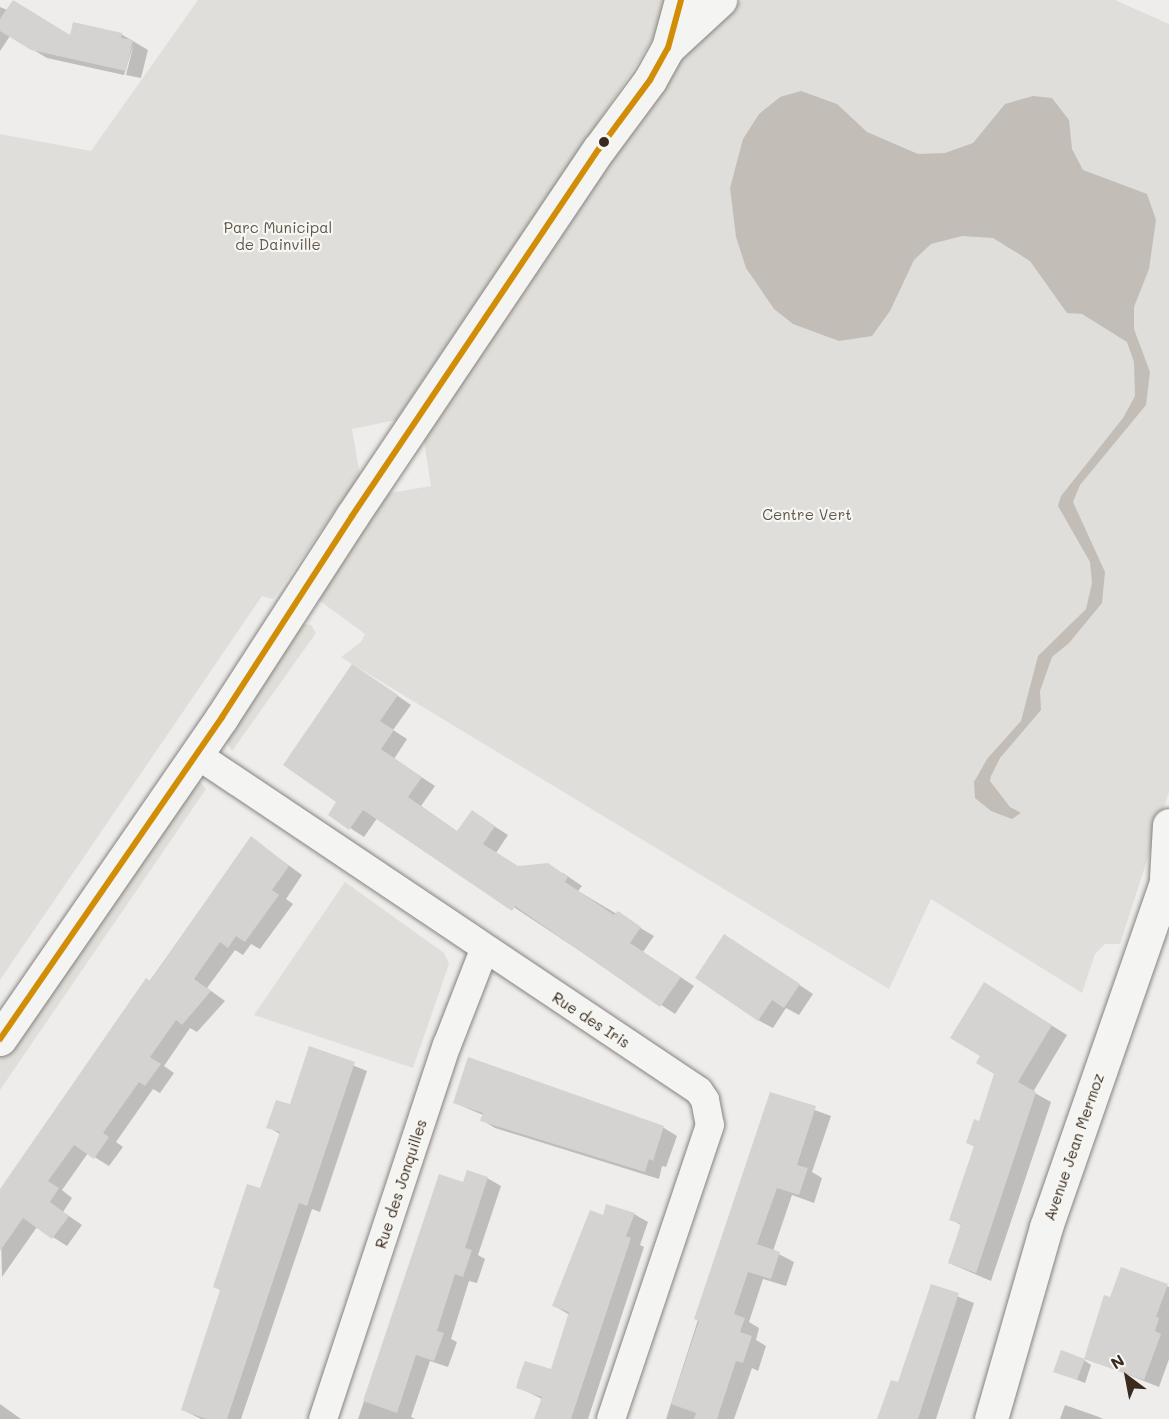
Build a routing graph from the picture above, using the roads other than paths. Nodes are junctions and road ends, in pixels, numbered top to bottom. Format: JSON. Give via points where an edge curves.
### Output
{"nodes":[{"id":1,"x":681,"y":0,"type":"edge"},
{"id":2,"x":720,"y":0,"type":"edge"},
{"id":3,"x":668,"y":48,"type":"junction"},
{"id":4,"x":196,"y":754,"type":"junction"},
{"id":5,"x":1169,"y":825,"type":"edge"},
{"id":6,"x":1167,"y":876,"type":"edge"},
{"id":7,"x":484,"y":950,"type":"junction"},
{"id":8,"x":0,"y":1038,"type":"edge"},
{"id":9,"x":323,"y":1419,"type":"edge"},
{"id":10,"x":611,"y":1419,"type":"edge"},
{"id":11,"x":991,"y":1419,"type":"edge"}],
"edges":[{"from":1,"to":3,"type":"main road"},
{"from":2,"to":3,"type":"main road"},
{"from":3,"to":4,"type":"main road","via":[[650,80],[599,149],[351,516]]},
{"from":4,"to":7,"type":"street","name":"Rue des Iris"},
{"from":4,"to":8,"type":"main road"},
{"from":5,"to":6,"type":"main road","name":"Avenue Jean Mermoz"},
{"from":6,"to":11,"type":"main road","name":"Avenue Jean Mermoz","via":[[1046,1227]]},
{"from":7,"to":9,"type":"street","name":"Rue des Jonquilles","via":[[447,1045]]},
{"from":7,"to":10,"type":"street","name":"Rue des Iris","via":[[699,1092],[710,1112],[710,1125]]}]}
